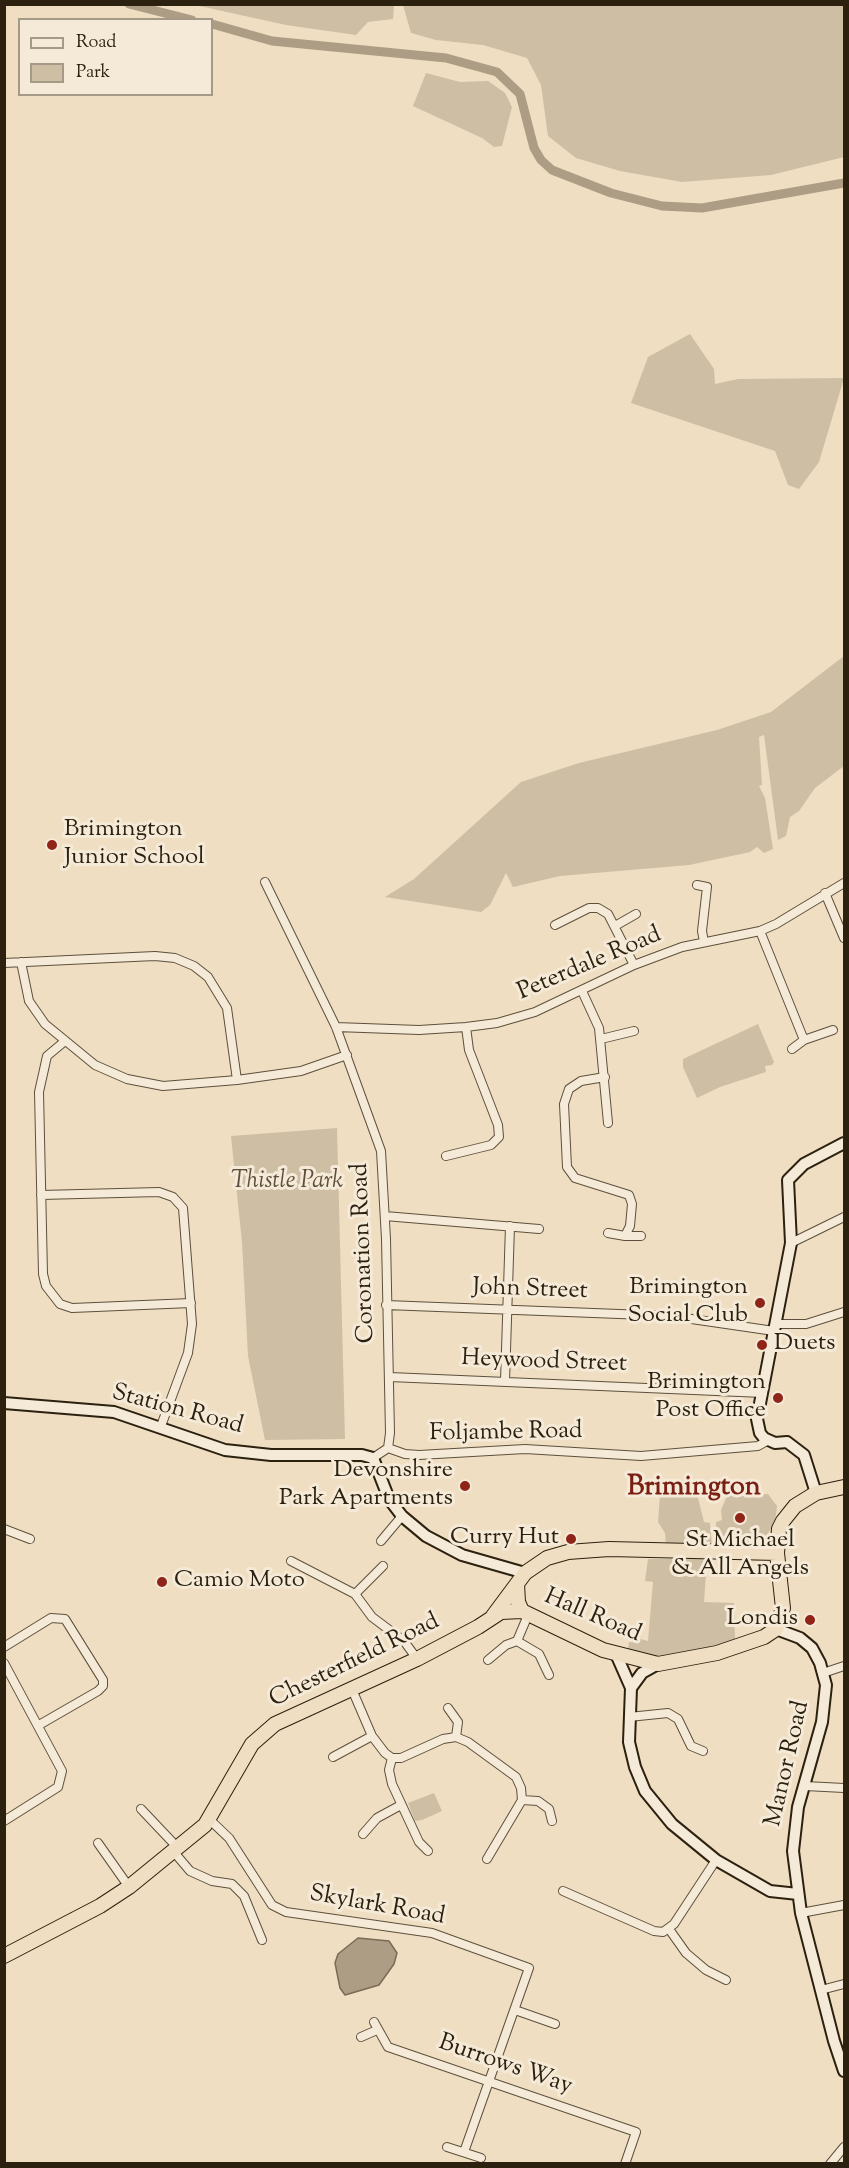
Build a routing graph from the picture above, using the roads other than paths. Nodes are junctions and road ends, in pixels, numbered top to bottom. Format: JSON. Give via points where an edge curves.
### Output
{"nodes":[{"id":1,"x":266,"y":882,"type":"dead end"},
{"id":2,"x":844,"y":883,"type":"edge"},
{"id":3,"x":697,"y":885,"type":"dead end"},
{"id":4,"x":825,"y":893,"type":"junction"},
{"id":5,"x":636,"y":914,"type":"dead end"},
{"id":6,"x":555,"y":925,"type":"dead end"},
{"id":7,"x":615,"y":926,"type":"junction"},
{"id":8,"x":760,"y":931,"type":"junction"},
{"id":9,"x":844,"y":938,"type":"edge"},
{"id":10,"x":704,"y":942,"type":"junction"},
{"id":11,"x":21,"y":962,"type":"junction"},
{"id":12,"x":4,"y":963,"type":"edge"},
{"id":13,"x":634,"y":965,"type":"junction"},
{"id":14,"x":582,"y":991,"type":"junction"},
{"id":15,"x":466,"y":1027,"type":"junction"},
{"id":16,"x":336,"y":1028,"type":"junction"},
{"id":17,"x":833,"y":1030,"type":"dead end"},
{"id":18,"x":634,"y":1031,"type":"dead end"},
{"id":19,"x":601,"y":1039,"type":"junction"},
{"id":20,"x":804,"y":1040,"type":"junction"},
{"id":21,"x":65,"y":1041,"type":"junction"},
{"id":22,"x":792,"y":1049,"type":"dead end"},
{"id":23,"x":347,"y":1055,"type":"junction"},
{"id":24,"x":605,"y":1077,"type":"junction"},
{"id":25,"x":237,"y":1080,"type":"junction"},
{"id":26,"x":608,"y":1123,"type":"dead end"},
{"id":27,"x":844,"y":1143,"type":"edge"},
{"id":28,"x":446,"y":1156,"type":"dead end"},
{"id":29,"x":41,"y":1195,"type":"junction"},
{"id":30,"x":385,"y":1216,"type":"junction"},
{"id":31,"x":844,"y":1217,"type":"edge"},
{"id":32,"x":510,"y":1226,"type":"junction"},
{"id":33,"x":539,"y":1229,"type":"dead end"},
{"id":34,"x":608,"y":1233,"type":"dead end"},
{"id":35,"x":625,"y":1236,"type":"junction"},
{"id":36,"x":641,"y":1236,"type":"dead end"},
{"id":37,"x":791,"y":1243,"type":"junction"},
{"id":38,"x":191,"y":1303,"type":"junction"},
{"id":39,"x":386,"y":1305,"type":"junction"},
{"id":40,"x":507,"y":1310,"type":"junction"},
{"id":41,"x":844,"y":1312,"type":"edge"},
{"id":42,"x":775,"y":1327,"type":"junction"},
{"id":43,"x":390,"y":1377,"type":"junction"},
{"id":44,"x":504,"y":1381,"type":"junction"},
{"id":45,"x":763,"y":1393,"type":"junction"},
{"id":46,"x":4,"y":1403,"type":"edge"},
{"id":47,"x":161,"y":1426,"type":"junction"},
{"id":48,"x":767,"y":1441,"type":"junction"},
{"id":49,"x":388,"y":1448,"type":"junction"},
{"id":50,"x":373,"y":1458,"type":"junction"},
{"id":51,"x":844,"y":1487,"type":"edge"},
{"id":52,"x":816,"y":1493,"type":"junction"},
{"id":53,"x":402,"y":1516,"type":"junction"},
{"id":54,"x":4,"y":1529,"type":"edge"},
{"id":55,"x":779,"y":1529,"type":"junction"},
{"id":56,"x":30,"y":1539,"type":"dead end"},
{"id":57,"x":381,"y":1541,"type":"dead end"},
{"id":58,"x":748,"y":1553,"type":"junction"},
{"id":59,"x":777,"y":1553,"type":"junction"},
{"id":60,"x":291,"y":1561,"type":"dead end"},
{"id":61,"x":383,"y":1566,"type":"dead end"},
{"id":62,"x":521,"y":1579,"type":"junction"},
{"id":63,"x":355,"y":1594,"type":"junction"},
{"id":64,"x":525,"y":1613,"type":"junction"},
{"id":65,"x":493,"y":1616,"type":"junction"},
{"id":66,"x":776,"y":1629,"type":"junction"},
{"id":67,"x":517,"y":1641,"type":"junction"},
{"id":68,"x":4,"y":1647,"type":"edge"},
{"id":69,"x":616,"y":1654,"type":"junction"},
{"id":70,"x":417,"y":1659,"type":"junction"},
{"id":71,"x":488,"y":1660,"type":"dead end"},
{"id":72,"x":4,"y":1663,"type":"edge"},
{"id":73,"x":658,"y":1664,"type":"junction"},
{"id":74,"x":844,"y":1666,"type":"edge"},
{"id":75,"x":823,"y":1673,"type":"junction"},
{"id":76,"x":549,"y":1675,"type":"dead end"},
{"id":77,"x":351,"y":1687,"type":"junction"},
{"id":78,"x":631,"y":1688,"type":"junction"},
{"id":79,"x":448,"y":1708,"type":"dead end"},
{"id":80,"x":628,"y":1717,"type":"junction"},
{"id":81,"x":39,"y":1725,"type":"junction"},
{"id":82,"x":372,"y":1736,"type":"junction"},
{"id":83,"x":456,"y":1737,"type":"junction"},
{"id":84,"x":702,"y":1751,"type":"dead end"},
{"id":85,"x":333,"y":1757,"type":"dead end"},
{"id":86,"x":392,"y":1758,"type":"junction"},
{"id":87,"x":805,"y":1786,"type":"junction"},
{"id":88,"x":844,"y":1788,"type":"edge"},
{"id":89,"x":522,"y":1800,"type":"junction"},
{"id":90,"x":401,"y":1804,"type":"junction"},
{"id":91,"x":141,"y":1809,"type":"dead end"},
{"id":92,"x":210,"y":1819,"type":"junction"},
{"id":93,"x":4,"y":1821,"type":"edge"},
{"id":94,"x":552,"y":1821,"type":"dead end"},
{"id":95,"x":363,"y":1834,"type":"dead end"},
{"id":96,"x":98,"y":1843,"type":"dead end"},
{"id":97,"x":175,"y":1849,"type":"junction"},
{"id":98,"x":428,"y":1851,"type":"dead end"},
{"id":99,"x":487,"y":1859,"type":"dead end"},
{"id":100,"x":716,"y":1860,"type":"junction"},
{"id":101,"x":129,"y":1887,"type":"junction"},
{"id":102,"x":563,"y":1891,"type":"dead end"},
{"id":103,"x":798,"y":1894,"type":"junction"},
{"id":104,"x":844,"y":1905,"type":"edge"},
{"id":105,"x":801,"y":1913,"type":"junction"},
{"id":106,"x":669,"y":1929,"type":"junction"},
{"id":107,"x":262,"y":1940,"type":"dead end"},
{"id":108,"x":4,"y":1956,"type":"edge"},
{"id":109,"x":726,"y":1980,"type":"dead end"},
{"id":110,"x":844,"y":1984,"type":"edge"},
{"id":111,"x":821,"y":1990,"type":"junction"},
{"id":112,"x":515,"y":2010,"type":"junction"},
{"id":113,"x":555,"y":2024,"type":"dead end"},
{"id":114,"x":361,"y":2037,"type":"dead end"},
{"id":115,"x":844,"y":2071,"type":"edge"},
{"id":116,"x":490,"y":2081,"type":"junction"},
{"id":117,"x":447,"y":2147,"type":"dead end"},
{"id":118,"x":844,"y":2147,"type":"edge"},
{"id":119,"x":464,"y":2152,"type":"junction"},
{"id":120,"x":481,"y":2158,"type":"dead end"},
{"id":121,"x":625,"y":2163,"type":"edge"},
{"id":122,"x":830,"y":2163,"type":"edge"}],
"edges":[{"from":1,"to":16,"type":"street","name":"Coronation Road"},
{"from":2,"to":4,"type":"street","name":"Peterdale Road"},
{"from":3,"to":10,"type":"street","via":[[707,888]]},
{"from":4,"to":8,"type":"street","name":"Peterdale Road"},
{"from":4,"to":9,"type":"street"},
{"from":5,"to":7,"type":"street"},
{"from":6,"to":7,"type":"street","via":[[589,908],[598,908],[608,914]]},
{"from":7,"to":13,"type":"street"},
{"from":8,"to":10,"type":"street","name":"Peterdale Road"},
{"from":8,"to":20,"type":"street"},
{"from":10,"to":13,"type":"street","name":"Peterdale Road"},
{"from":11,"to":12,"type":"street"},
{"from":11,"to":21,"type":"street","via":[[23,983],[35,1013]]},
{"from":11,"to":25,"type":"street","via":[[155,956],[175,958],[194,966],[208,977],[227,1008]]},
{"from":13,"to":14,"type":"street","name":"Peterdale Road"},
{"from":14,"to":15,"type":"street","name":"Peterdale Road","via":[[535,1012]]},
{"from":14,"to":19,"type":"street"},
{"from":15,"to":16,"type":"street","name":"Peterdale Road"},
{"from":15,"to":28,"type":"street","via":[[469,1050],[500,1137],[491,1145]]},
{"from":16,"to":23,"type":"street","name":"Coronation Road"},
{"from":17,"to":20,"type":"street"},
{"from":18,"to":19,"type":"street"},
{"from":19,"to":24,"type":"street"},
{"from":20,"to":22,"type":"street"},
{"from":21,"to":25,"type":"street","via":[[95,1065],[127,1079],[163,1086]]},
{"from":21,"to":29,"type":"street","via":[[47,1056],[39,1092]]},
{"from":23,"to":25,"type":"street","via":[[301,1071]]},
{"from":23,"to":30,"type":"street","name":"Coronation Road","via":[[381,1150]]},
{"from":24,"to":26,"type":"street"},
{"from":24,"to":35,"type":"street","via":[[581,1081],[569,1089],[564,1104],[567,1167],[581,1181],[629,1195],[630,1226]]},
{"from":27,"to":37,"type":"street","via":[[804,1164],[788,1180]]},
{"from":29,"to":38,"type":"street","via":[[142,1191],[173,1197],[183,1208],[186,1222]]},
{"from":29,"to":38,"type":"street","via":[[43,1274],[46,1286],[60,1304],[72,1308]]},
{"from":30,"to":32,"type":"street"},
{"from":30,"to":39,"type":"street","name":"Coronation Road"},
{"from":31,"to":37,"type":"street"},
{"from":32,"to":33,"type":"street"},
{"from":32,"to":40,"type":"street"},
{"from":34,"to":35,"type":"street"},
{"from":35,"to":36,"type":"street"},
{"from":37,"to":42,"type":"street"},
{"from":38,"to":47,"type":"street","via":[[188,1353]]},
{"from":39,"to":40,"type":"street","name":"John Street"},
{"from":39,"to":43,"type":"street","name":"Coronation Road"},
{"from":40,"to":42,"type":"street","name":"John Street","via":[[671,1317]]},
{"from":40,"to":44,"type":"street"},
{"from":41,"to":42,"type":"street","via":[[806,1324]]},
{"from":42,"to":45,"type":"street"},
{"from":43,"to":44,"type":"street","name":"Heywood Street"},
{"from":43,"to":49,"type":"street","name":"Coronation Road"},
{"from":44,"to":45,"type":"street","name":"Heywood Street"},
{"from":45,"to":48,"type":"street","via":[[757,1426]]},
{"from":46,"to":47,"type":"street","name":"Station Road","via":[[114,1412]]},
{"from":47,"to":50,"type":"street","name":"Station Road","via":[[225,1450]]},
{"from":48,"to":49,"type":"street","name":"Foljambe Road","via":[[758,1446],[626,1456],[591,1451],[419,1455]]},
{"from":48,"to":52,"type":"street","via":[[787,1442],[804,1455]]},
{"from":49,"to":50,"type":"street"},
{"from":50,"to":53,"type":"street","via":[[389,1499]]},
{"from":51,"to":52,"type":"highway"},
{"from":52,"to":55,"type":"highway","via":[[795,1506]]},
{"from":53,"to":57,"type":"street"},
{"from":53,"to":62,"type":"street","via":[[440,1546]]},
{"from":54,"to":56,"type":"street"},
{"from":55,"to":58,"type":"highway"},
{"from":55,"to":59,"type":"highway"},
{"from":58,"to":59,"type":"highway"},
{"from":58,"to":62,"type":"highway","via":[[582,1550],[547,1558]]},
{"from":59,"to":66,"type":"highway","via":[[783,1608]]},
{"from":60,"to":63,"type":"street"},
{"from":61,"to":63,"type":"street"},
{"from":62,"to":64,"type":"highway","name":"Hall Road","via":[[518,1602]]},
{"from":62,"to":65,"type":"highway"},
{"from":63,"to":70,"type":"street","via":[[372,1617],[405,1641]]},
{"from":64,"to":65,"type":"highway","name":"Chesterfield Road","via":[[501,1612]]},
{"from":64,"to":67,"type":"street"},
{"from":64,"to":69,"type":"highway","name":"Hall Road"},
{"from":65,"to":70,"type":"highway","name":"Chesterfield Road"},
{"from":66,"to":73,"type":"highway","name":"Hall Road","via":[[717,1653]]},
{"from":66,"to":75,"type":"street","name":"Manor Road","via":[[800,1638],[812,1648]]},
{"from":67,"to":71,"type":"street"},
{"from":67,"to":76,"type":"street","via":[[539,1654]]},
{"from":68,"to":81,"type":"street","via":[[51,1618],[65,1619],[103,1680],[98,1691]]},
{"from":69,"to":73,"type":"highway","name":"Hall Road"},
{"from":69,"to":78,"type":"street"},
{"from":70,"to":77,"type":"highway","name":"Chesterfield Road"},
{"from":72,"to":81,"type":"street"},
{"from":73,"to":78,"type":"street","via":[[642,1673]]},
{"from":74,"to":75,"type":"street"},
{"from":75,"to":87,"type":"street","name":"Manor Road","via":[[827,1701]]},
{"from":77,"to":82,"type":"street"},
{"from":77,"to":92,"type":"highway","name":"Chesterfield Road","via":[[275,1724],[252,1744]]},
{"from":78,"to":80,"type":"street"},
{"from":79,"to":83,"type":"street","via":[[458,1722]]},
{"from":80,"to":84,"type":"street","via":[[668,1713],[678,1719],[691,1746]]},
{"from":80,"to":100,"type":"street","via":[[634,1767],[645,1791],[672,1824]]},
{"from":81,"to":93,"type":"street","via":[[60,1763],[62,1779],[58,1787]]},
{"from":82,"to":85,"type":"street"},
{"from":82,"to":86,"type":"street"},
{"from":83,"to":86,"type":"street"},
{"from":83,"to":89,"type":"street","via":[[516,1776]]},
{"from":86,"to":90,"type":"street","via":[[390,1776]]},
{"from":87,"to":88,"type":"street"},
{"from":87,"to":103,"type":"street","name":"Manor Road","via":[[793,1832]]},
{"from":89,"to":94,"type":"street","via":[[538,1801],[549,1809]]},
{"from":89,"to":99,"type":"street"},
{"from":90,"to":95,"type":"street","via":[[377,1818]]},
{"from":90,"to":98,"type":"street","via":[[419,1842]]},
{"from":91,"to":97,"type":"street"},
{"from":92,"to":97,"type":"highway","name":"Chesterfield Road"},
{"from":92,"to":112,"type":"street","name":"Skylark Road","via":[[229,1838],[272,1905],[286,1912],[432,1933],[530,1968]]},
{"from":96,"to":101,"type":"street"},
{"from":97,"to":101,"type":"highway","name":"Chesterfield Road"},
{"from":97,"to":107,"type":"street","via":[[189,1870],[212,1881],[232,1884],[244,1896]]},
{"from":100,"to":103,"type":"street","via":[[770,1891]]},
{"from":100,"to":106,"type":"street"},
{"from":101,"to":108,"type":"highway","name":"Chesterfield Road"},
{"from":102,"to":106,"type":"street","via":[[654,1931]]},
{"from":103,"to":105,"type":"street","name":"Manor Road"},
{"from":104,"to":105,"type":"street"},
{"from":105,"to":111,"type":"street","name":"Manor Road"},
{"from":106,"to":109,"type":"street","via":[[686,1953]]},
{"from":110,"to":111,"type":"street"},
{"from":111,"to":115,"type":"street","name":"Manor Road"},
{"from":112,"to":113,"type":"street"},
{"from":112,"to":116,"type":"street","name":"Skylark Road"},
{"from":114,"to":116,"type":"street","name":"Burrows Way","via":[[375,2026],[388,2047]]},
{"from":116,"to":119,"type":"street","name":"Skylark Road"},
{"from":116,"to":121,"type":"street","name":"Burrows Way","via":[[636,2132]]},
{"from":117,"to":119,"type":"street"},
{"from":118,"to":122,"type":"street"},
{"from":119,"to":120,"type":"street"}]}
